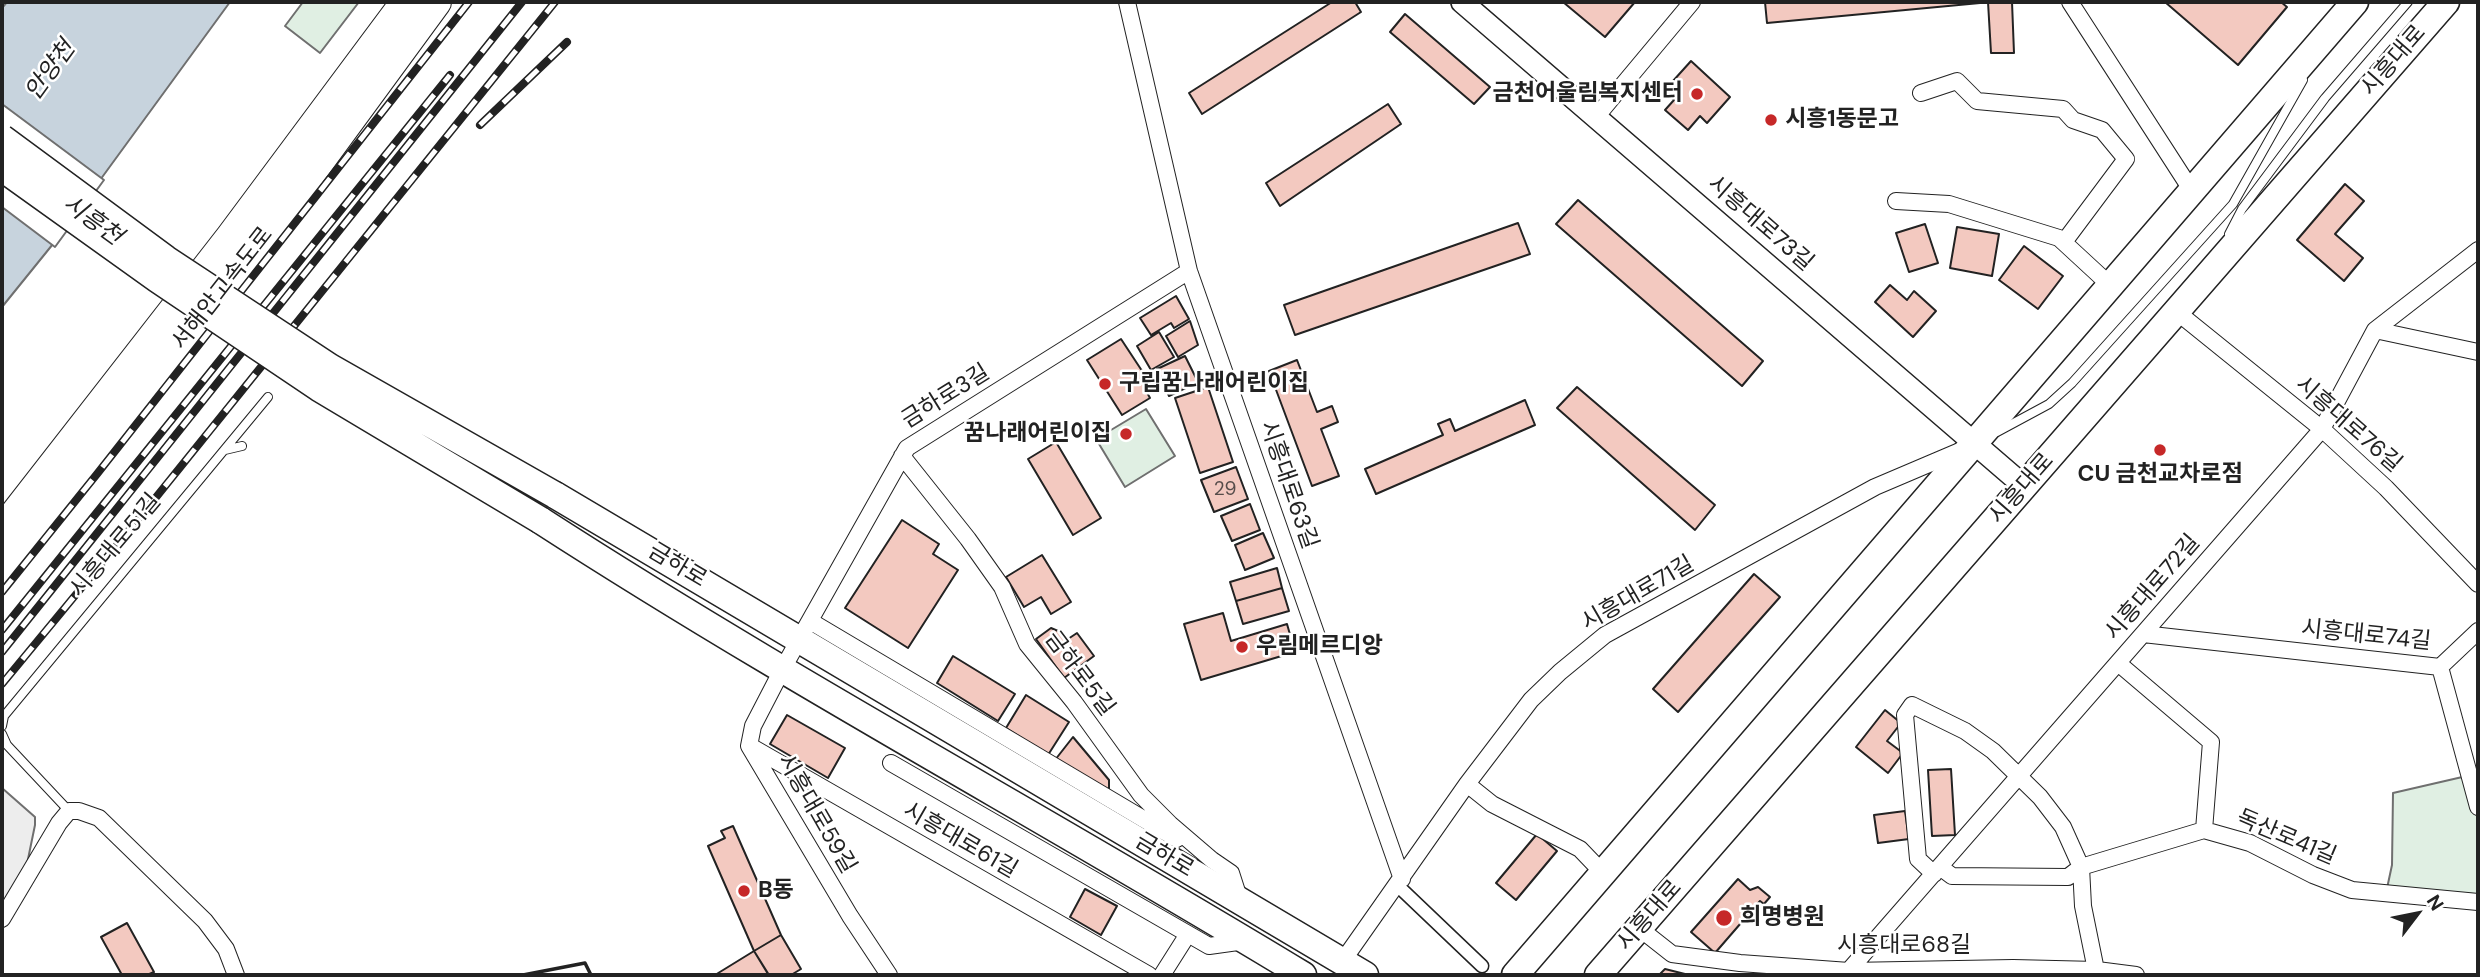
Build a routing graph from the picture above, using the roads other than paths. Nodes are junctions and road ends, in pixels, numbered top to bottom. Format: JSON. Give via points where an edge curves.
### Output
{"nodes":[{"id":1,"x":406,"y":2,"type":"edge"},
{"id":2,"x":436,"y":2,"type":"edge"},
{"id":3,"x":1127,"y":2,"type":"edge"},
{"id":4,"x":1462,"y":2,"type":"edge"},
{"id":5,"x":1692,"y":2,"type":"edge"},
{"id":6,"x":2070,"y":2,"type":"edge"},
{"id":7,"x":2354,"y":2,"type":"edge"},
{"id":8,"x":2408,"y":2,"type":"edge"},
{"id":9,"x":2446,"y":2,"type":"edge"},
{"id":10,"x":2332,"y":29,"type":"junction"},
{"id":11,"x":1922,"y":93,"type":"dead end"},
{"id":12,"x":1596,"y":117,"type":"junction"},
{"id":13,"x":2,"y":138,"type":"edge"},
{"id":14,"x":2,"y":168,"type":"edge"},
{"id":15,"x":2192,"y":191,"type":"junction"},
{"id":16,"x":1896,"y":201,"type":"dead end"},
{"id":17,"x":2064,"y":242,"type":"junction"},
{"id":18,"x":2478,"y":250,"type":"edge"},
{"id":19,"x":1189,"y":271,"type":"junction"},
{"id":20,"x":2209,"y":274,"type":"junction"},
{"id":21,"x":2111,"y":286,"type":"junction"},
{"id":22,"x":2177,"y":312,"type":"junction"},
{"id":23,"x":2375,"y":330,"type":"junction"},
{"id":24,"x":2478,"y":352,"type":"edge"},
{"id":25,"x":268,"y":397,"type":"dead end"},
{"id":26,"x":2322,"y":429,"type":"junction"},
{"id":27,"x":1975,"y":444,"type":"junction"},
{"id":28,"x":242,"y":446,"type":"dead end"},
{"id":29,"x":226,"y":450,"type":"junction"},
{"id":30,"x":902,"y":456,"type":"junction"},
{"id":31,"x":2024,"y":486,"type":"junction"},
{"id":32,"x":2,"y":531,"type":"edge"},
{"id":33,"x":2,"y":570,"type":"edge"},
{"id":34,"x":2478,"y":584,"type":"edge"},
{"id":35,"x":805,"y":630,"type":"junction"},
{"id":36,"x":2478,"y":631,"type":"edge"},
{"id":37,"x":2143,"y":634,"type":"junction"},
{"id":38,"x":2118,"y":663,"type":"junction"},
{"id":39,"x":2440,"y":667,"type":"junction"},
{"id":40,"x":782,"y":670,"type":"junction"},
{"id":41,"x":2,"y":726,"type":"edge"},
{"id":42,"x":2,"y":734,"type":"edge"},
{"id":43,"x":750,"y":746,"type":"junction"},
{"id":44,"x":891,"y":763,"type":"dead end"},
{"id":45,"x":2474,"y":772,"type":"edge"},
{"id":46,"x":2019,"y":776,"type":"junction"},
{"id":47,"x":1467,"y":784,"type":"junction"},
{"id":48,"x":2478,"y":807,"type":"edge"},
{"id":49,"x":69,"y":810,"type":"junction"},
{"id":50,"x":2204,"y":830,"type":"junction"},
{"id":51,"x":1212,"y":860,"type":"junction"},
{"id":52,"x":2081,"y":867,"type":"junction"},
{"id":53,"x":1937,"y":870,"type":"junction"},
{"id":54,"x":1604,"y":873,"type":"junction"},
{"id":55,"x":1399,"y":882,"type":"junction"},
{"id":56,"x":1240,"y":901,"type":"junction"},
{"id":57,"x":2478,"y":902,"type":"edge"},
{"id":58,"x":2,"y":919,"type":"edge"},
{"id":59,"x":1639,"y":928,"type":"junction"},
{"id":60,"x":1188,"y":934,"type":"junction"},
{"id":61,"x":1246,"y":941,"type":"junction"},
{"id":62,"x":1342,"y":962,"type":"junction"},
{"id":63,"x":1482,"y":966,"type":"dead end"},
{"id":64,"x":1847,"y":973,"type":"edge"},
{"id":65,"x":2097,"y":973,"type":"edge"},
{"id":66,"x":236,"y":975,"type":"edge"},
{"id":67,"x":888,"y":975,"type":"edge"},
{"id":68,"x":1149,"y":975,"type":"edge"},
{"id":69,"x":1163,"y":975,"type":"edge"},
{"id":70,"x":1303,"y":975,"type":"edge"},
{"id":71,"x":1365,"y":975,"type":"edge"},
{"id":72,"x":1515,"y":975,"type":"edge"},
{"id":73,"x":1598,"y":975,"type":"edge"},
{"id":74,"x":2136,"y":975,"type":"edge"}],
"edges":[{"from":1,"to":32,"type":"highway","name":"서해안고속도로","bridge":true,"via":[[231,237]]},
{"from":2,"to":33,"type":"highway","name":"서해안고속도로","bridge":true,"via":[[252,253]]},
{"from":3,"to":19,"type":"street","name":"시흥대로63길"},
{"from":4,"to":12,"type":"street","name":"시흥대로73길"},
{"from":5,"to":12,"type":"street"},
{"from":6,"to":15,"type":"street"},
{"from":7,"to":10,"type":"main road"},
{"from":8,"to":20,"type":"lane","via":[[2325,98],[2242,209]]},
{"from":9,"to":20,"type":"main road","name":"시흥대로"},
{"from":10,"to":15,"type":"main road"},
{"from":10,"to":27,"type":"lane","via":[[2233,204],[2072,383],[2049,404]]},
{"from":11,"to":17,"type":"street","via":[[1957,81],[1977,101],[2063,109],[2073,120],[2102,130],[2126,159]]},
{"from":12,"to":27,"type":"street","name":"시흥대로73길"},
{"from":13,"to":35,"type":"main road","name":"금하로","bridge":true,"via":[[166,259],[330,368]]},
{"from":14,"to":40,"type":"main road","name":"금하로","bridge":true,"via":[[319,388]]},
{"from":15,"to":21,"type":"main road"},
{"from":16,"to":17,"type":"street","via":[[1948,204]]},
{"from":17,"to":21,"type":"street"},
{"from":18,"to":23,"type":"street"},
{"from":19,"to":30,"type":"street","name":"금하로3길","via":[[907,448]]},
{"from":19,"to":55,"type":"street","name":"시흥대로63길"},
{"from":20,"to":22,"type":"main road","name":"시흥대로"},
{"from":21,"to":27,"type":"main road"},
{"from":22,"to":26,"type":"street","name":"시흥대로76길"},
{"from":22,"to":31,"type":"main road","name":"시흥대로"},
{"from":23,"to":24,"type":"street"},
{"from":23,"to":26,"type":"street","name":"시흥대로72길"},
{"from":25,"to":29,"type":"lane","name":"시흥대로51길"},
{"from":26,"to":34,"type":"street","name":"시흥대로76길"},
{"from":26,"to":37,"type":"street","name":"시흥대로72길"},
{"from":27,"to":31,"type":"street","name":"시흥대로73길"},
{"from":27,"to":47,"type":"street","name":"시흥대로71길","via":[[1875,487],[1605,635],[1531,700]]},
{"from":27,"to":54,"type":"main road"},
{"from":28,"to":29,"type":"lane"},
{"from":29,"to":41,"type":"lane","name":"시흥대로51길","via":[[5,716]]},
{"from":30,"to":35,"type":"street","name":"금하로3길"},
{"from":30,"to":51,"type":"street","name":"금하로5길","via":[[1002,587],[1027,644],[1141,795]]},
{"from":31,"to":59,"type":"main road","name":"시흥대로"},
{"from":35,"to":40,"type":"street","name":"금하로3길"},
{"from":35,"to":51,"type":"street"},
{"from":35,"to":56,"type":"main road","name":"금하로"},
{"from":36,"to":39,"type":"street"},
{"from":37,"to":38,"type":"street","name":"시흥대로72길"},
{"from":37,"to":39,"type":"street","name":"시흥대로74길"},
{"from":38,"to":46,"type":"street","name":"시흥대로72길"},
{"from":38,"to":50,"type":"street","via":[[2211,742]]},
{"from":39,"to":45,"type":"street","name":"시흥대로74길"},
{"from":40,"to":43,"type":"street","name":"시흥대로59길","via":[[753,726]]},
{"from":40,"to":61,"type":"main road","name":"금하로"},
{"from":42,"to":49,"type":"lane","via":[[7,746]]},
{"from":43,"to":67,"type":"street","name":"시흥대로59길"},
{"from":43,"to":68,"type":"street","name":"시흥대로61길"},
{"from":44,"to":60,"type":"street"},
{"from":45,"to":48,"type":"street","name":"시흥대로74길"},
{"from":46,"to":52,"type":"street","via":[[2063,827]]},
{"from":46,"to":53,"type":"street","name":"시흥대로72길"},
{"from":46,"to":53,"type":"street","via":[[1965,731],[1912,705],[1905,715],[1918,859]]},
{"from":47,"to":54,"type":"street","via":[[1492,804],[1580,849]]},
{"from":47,"to":55,"type":"street","name":"시흥대로71길"},
{"from":49,"to":58,"type":"street"},
{"from":49,"to":66,"type":"street","via":[[99,818],[170,885],[205,920],[226,949]]},
{"from":50,"to":52,"type":"street","name":"독산로41길"},
{"from":50,"to":57,"type":"street","name":"독산로41길","via":[[2250,843],[2352,890]]},
{"from":51,"to":56,"type":"street","name":"금하로5길","via":[[1231,873]]},
{"from":52,"to":53,"type":"street","name":"독산로41길","via":[[2067,877],[1952,876]]},
{"from":52,"to":65,"type":"street","via":[[2082,906]]},
{"from":53,"to":64,"type":"street","name":"시흥대로72길"},
{"from":54,"to":72,"type":"main road"},
{"from":55,"to":62,"type":"street"},
{"from":55,"to":63,"type":"street"},
{"from":56,"to":62,"type":"main road","name":"금하로"},
{"from":59,"to":64,"type":"street","name":"시흥대로68길","via":[[1672,954]]},
{"from":59,"to":73,"type":"main road","name":"시흥대로"},
{"from":60,"to":61,"type":"street","via":[[1209,946]]},
{"from":60,"to":69,"type":"street"},
{"from":61,"to":70,"type":"main road","name":"금하로"},
{"from":62,"to":71,"type":"main road","name":"금하로"},
{"from":64,"to":65,"type":"street","name":"시흥대로68길","via":[[2013,968]]},
{"from":65,"to":74,"type":"street","name":"시흥대로68길"}]}
